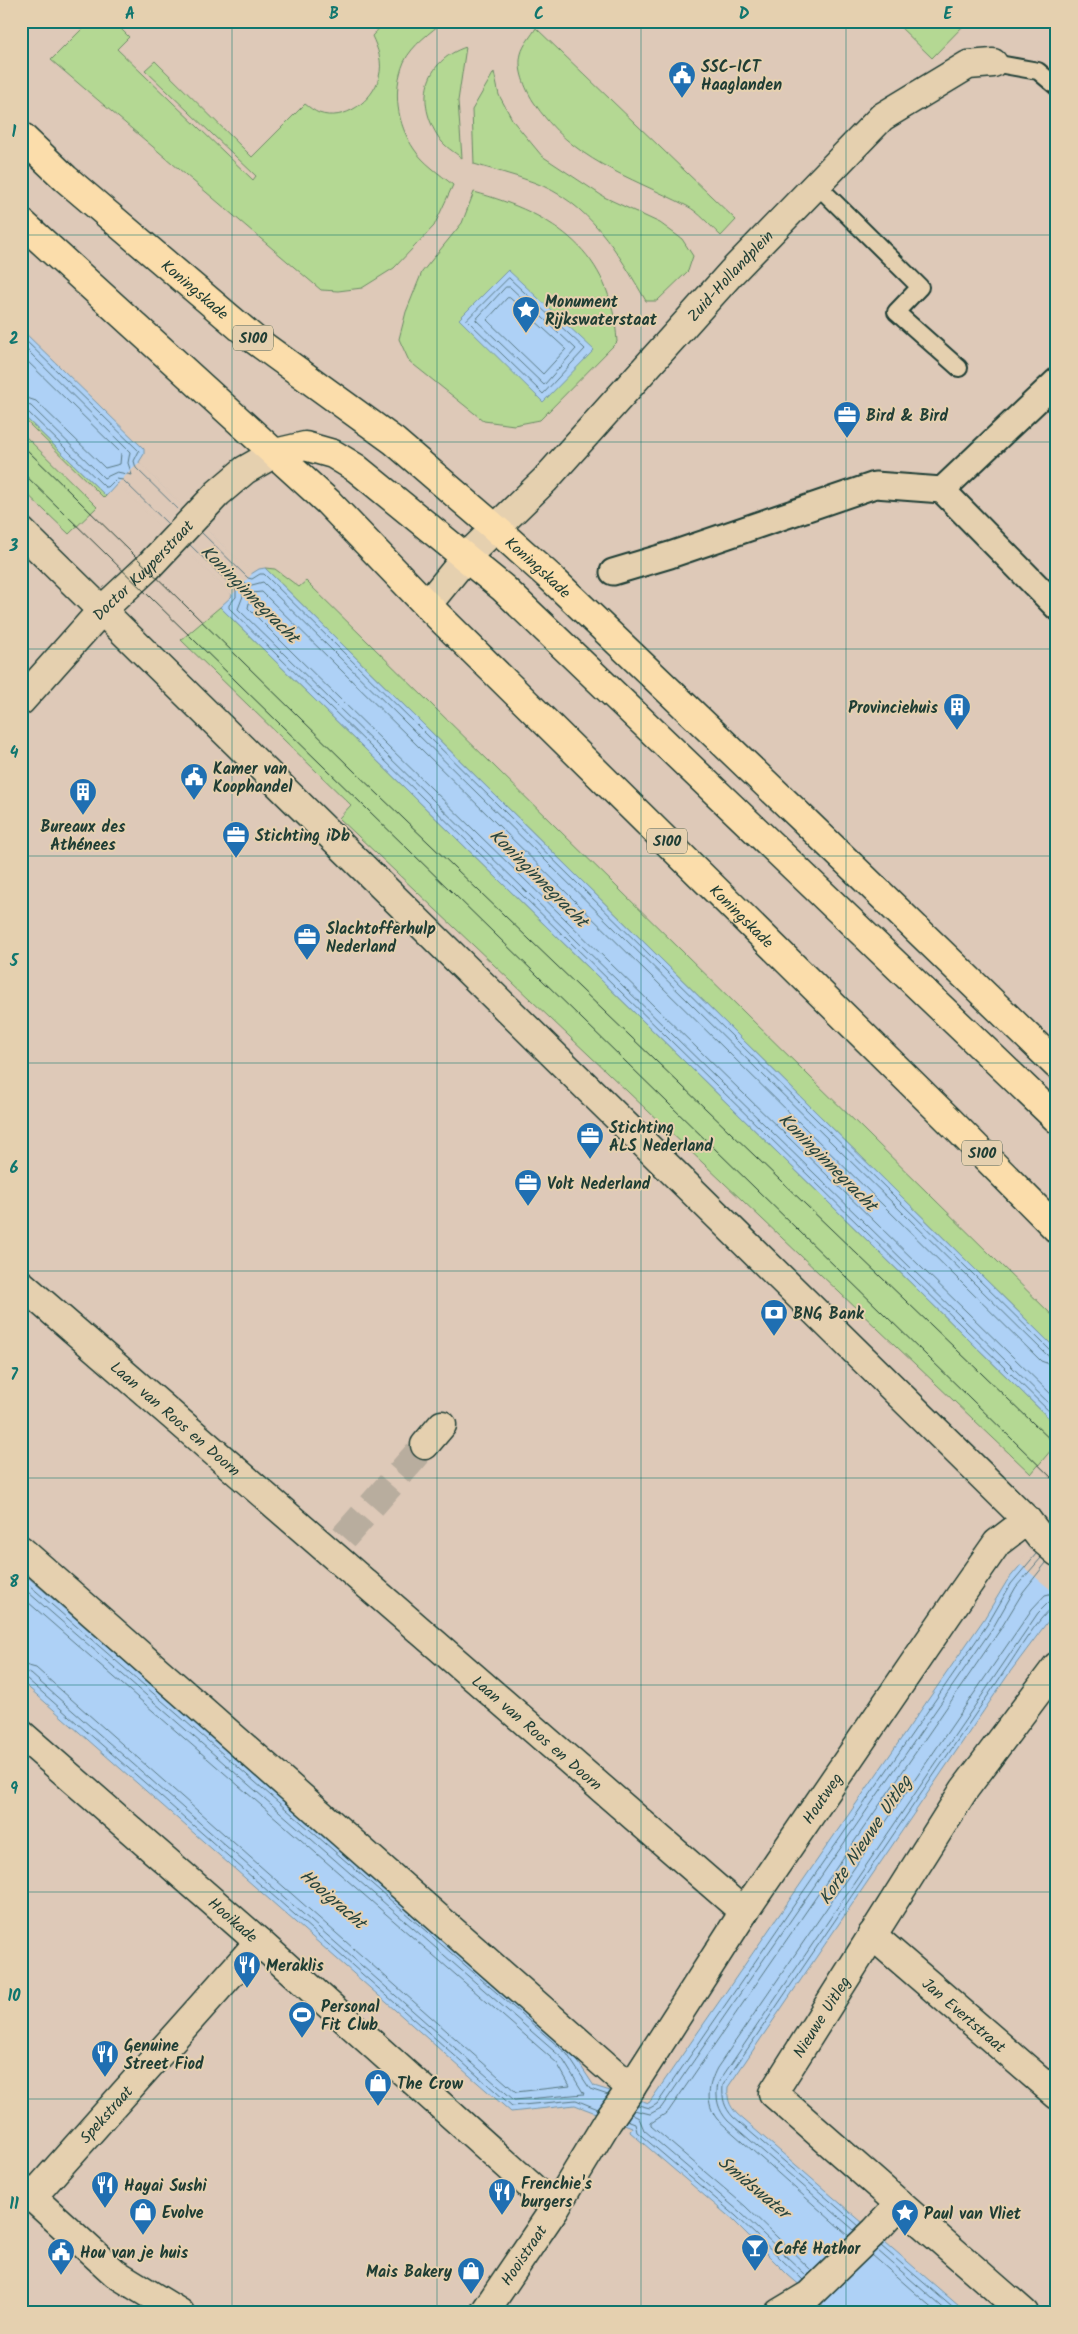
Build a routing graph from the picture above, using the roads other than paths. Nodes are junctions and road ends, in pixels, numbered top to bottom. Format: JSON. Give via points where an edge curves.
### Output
{"nodes":[{"id":1,"x":993,"y":63,"type":"joint"},
{"id":2,"x":1057,"y":87,"type":"edge"},
{"id":3,"x":21,"y":136,"type":"edge"},
{"id":4,"x":815,"y":183,"type":"junction"},
{"id":5,"x":21,"y":222,"type":"edge"},
{"id":6,"x":959,"y":368,"type":"dead end"},
{"id":7,"x":1057,"y":381,"type":"edge"},
{"id":8,"x":275,"y":453,"type":"junction"},
{"id":9,"x":942,"y":490,"type":"junction"},
{"id":10,"x":494,"y":527,"type":"junction"},
{"id":11,"x":21,"y":531,"type":"edge"},
{"id":12,"x":467,"y":556,"type":"junction"},
{"id":13,"x":613,"y":572,"type":"dead end"},
{"id":14,"x":427,"y":605,"type":"junction"},
{"id":15,"x":1057,"y":607,"type":"edge"},
{"id":16,"x":102,"y":610,"type":"junction"},
{"id":17,"x":21,"y":701,"type":"edge"},
{"id":18,"x":1045,"y":1045,"type":"edge"},
{"id":19,"x":1057,"y":1065,"type":"edge"},
{"id":20,"x":1057,"y":1120,"type":"edge"},
{"id":21,"x":1057,"y":1229,"type":"edge"},
{"id":22,"x":21,"y":1284,"type":"edge"},
{"id":23,"x":1041,"y":1536,"type":"edge"},
{"id":24,"x":21,"y":1550,"type":"edge"},
{"id":25,"x":1057,"y":1666,"type":"edge"},
{"id":26,"x":21,"y":1734,"type":"edge"},
{"id":27,"x":744,"y":1912,"type":"junction"},
{"id":28,"x":872,"y":1935,"type":"junction"},
{"id":29,"x":259,"y":1942,"type":"junction"},
{"id":30,"x":630,"y":2090,"type":"junction"},
{"id":31,"x":1057,"y":2095,"type":"edge"},
{"id":32,"x":27,"y":2192,"type":"edge"},
{"id":33,"x":899,"y":2205,"type":"junction"},
{"id":34,"x":555,"y":2208,"type":"junction"},
{"id":35,"x":784,"y":2311,"type":"edge"},
{"id":36,"x":180,"y":2313,"type":"edge"},
{"id":37,"x":484,"y":2313,"type":"edge"},
{"id":38,"x":1024,"y":2313,"type":"edge"}],
"edges":[{"from":1,"to":2,"type":"lane","via":[[1038,71]]},
{"from":1,"to":4,"type":"street","name":"Zuid-Hollandplein","via":[[968,65],[882,117]]},
{"from":3,"to":10,"type":"main road","name":"Koningskade","number":"S100","via":[[66,179],[255,340],[394,441]]},
{"from":4,"to":6,"type":"lane","via":[[920,287],[896,312]]},
{"from":4,"to":10,"type":"street","name":"Zuid-Hollandplein","via":[[545,480]]},
{"from":5,"to":8,"type":"main road","name":"Koningskade","number":"S100"},
{"from":7,"to":9,"type":"street"},
{"from":8,"to":12,"type":"main road","via":[[306,446],[333,454],[356,468]]},
{"from":8,"to":14,"type":"main road","name":"Koningskade","number":"S100","via":[[328,502]]},
{"from":8,"to":16,"type":"street","name":"Doctor Kuyperstraat","via":[[245,470],[218,493],[175,540]]},
{"from":9,"to":13,"type":"street","via":[[875,485]]},
{"from":9,"to":15,"type":"street"},
{"from":10,"to":12,"type":"street","name":"Koningskade"},
{"from":10,"to":18,"type":"main road","name":"Koningskade","number":"S100"},
{"from":11,"to":16,"type":"street"},
{"from":12,"to":14,"type":"street","name":"Koningskade"},
{"from":12,"to":20,"type":"main road"},
{"from":14,"to":21,"type":"main road","name":"Koningskade","number":"S100"},
{"from":16,"to":17,"type":"street","name":"Doctor Kuyperstraat"},
{"from":16,"to":23,"type":"street"},
{"from":18,"to":19,"type":"main road","name":"Koningskade","number":"S100"},
{"from":22,"to":27,"type":"street","name":"Laan van Roos en Doorn","via":[[337,1545]]},
{"from":23,"to":27,"type":"street","name":"Houtweg","via":[[997,1543]]},
{"from":24,"to":30,"type":"street"},
{"from":25,"to":28,"type":"street","name":"Nieuwe Uitleg","via":[[964,1790]]},
{"from":26,"to":29,"type":"street","name":"Hooikade"},
{"from":27,"to":30,"type":"street","name":"Houtweg"},
{"from":28,"to":31,"type":"street","name":"Jan Evertstraat"},
{"from":28,"to":33,"type":"street","name":"Nieuwe Uitleg","via":[[773,2093]]},
{"from":29,"to":32,"type":"street","name":"Spekstraat"},
{"from":29,"to":34,"type":"street","name":"Hooikade"},
{"from":30,"to":34,"type":"street","name":"Hooistraat"},
{"from":32,"to":36,"type":"street","via":[[115,2273]]},
{"from":33,"to":35,"type":"street","via":[[876,2232],[808,2295]]},
{"from":33,"to":38,"type":"street","name":"Nieuwe Uitleg"},
{"from":34,"to":37,"type":"street","name":"Hooistraat"}]}
